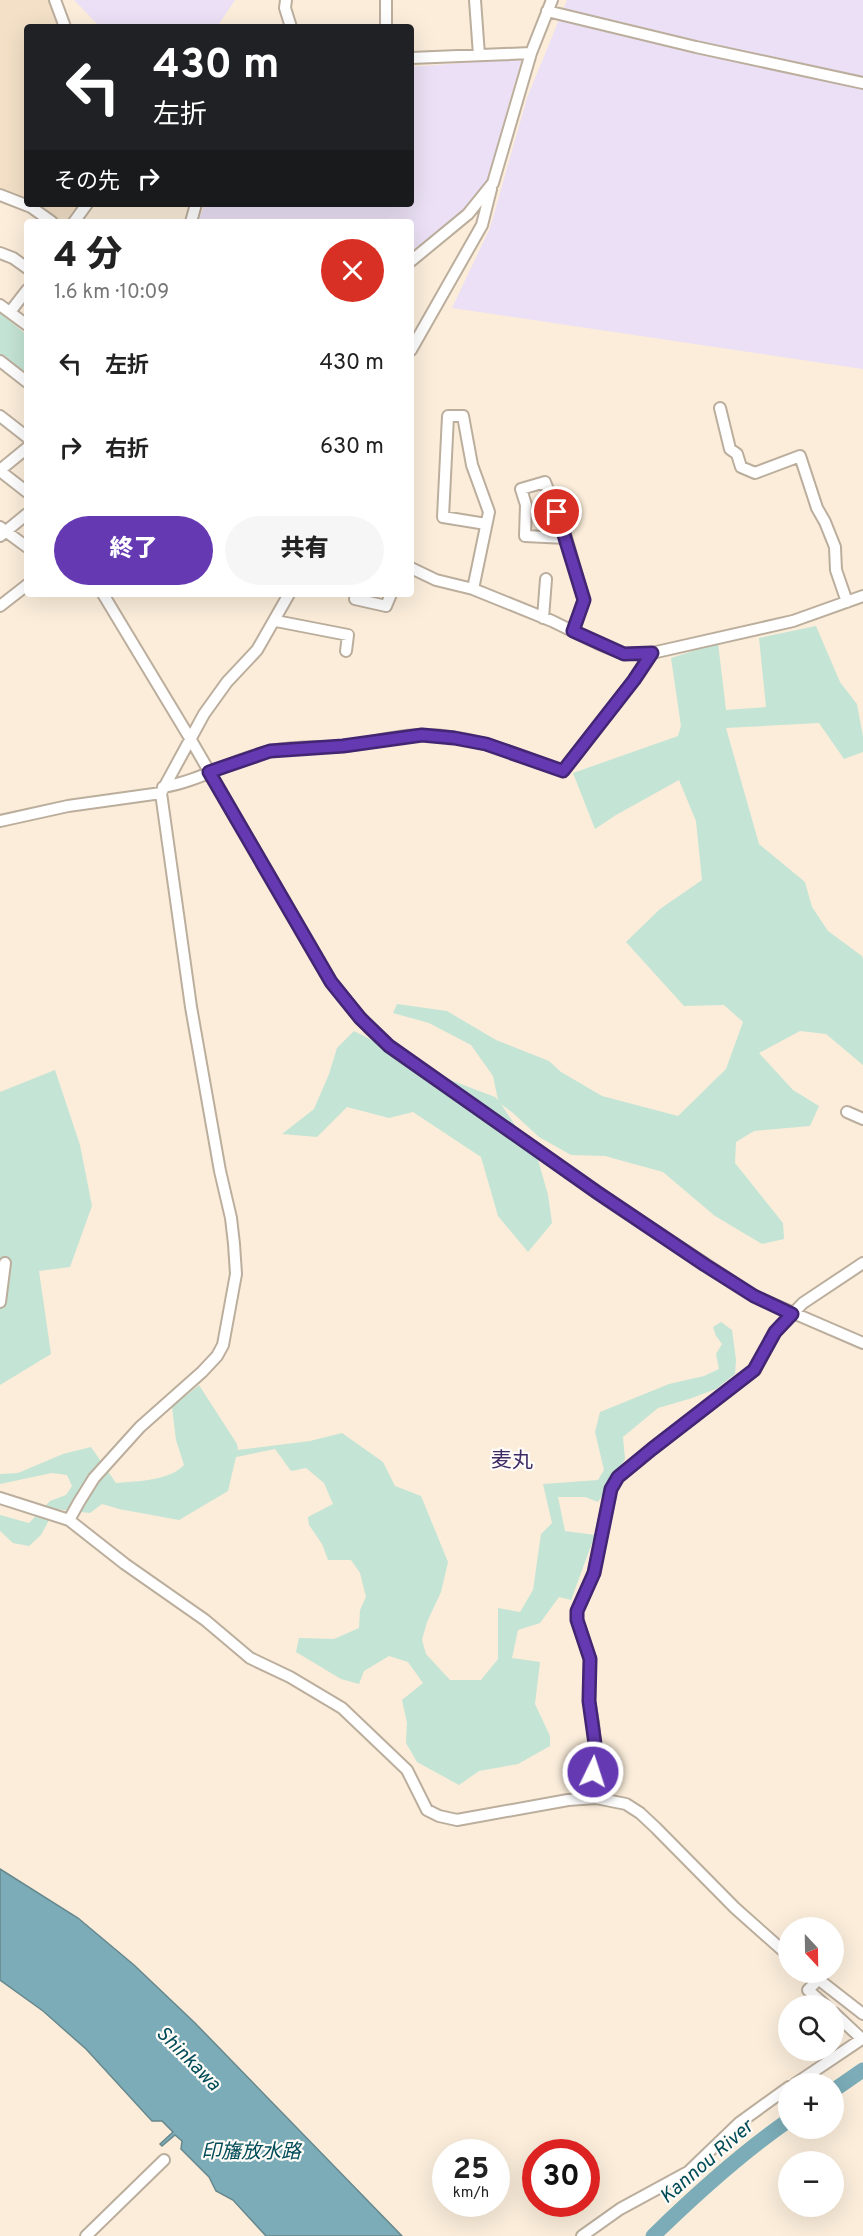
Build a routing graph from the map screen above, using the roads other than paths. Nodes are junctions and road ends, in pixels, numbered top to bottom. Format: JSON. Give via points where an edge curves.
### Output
{"nodes":[{"id":1,"x":56,"y":0,"type":"edge"},
{"id":2,"x":285,"y":0,"type":"edge"},
{"id":3,"x":386,"y":0,"type":"edge"},
{"id":4,"x":475,"y":0,"type":"edge"},
{"id":5,"x":552,"y":0,"type":"edge"},
{"id":6,"x":547,"y":11,"type":"junction"},
{"id":7,"x":64,"y":24,"type":"edge"},
{"id":8,"x":290,"y":24,"type":"edge"},
{"id":9,"x":386,"y":24,"type":"edge"},
{"id":10,"x":531,"y":53,"type":"junction"},
{"id":11,"x":479,"y":55,"type":"junction"},
{"id":12,"x":414,"y":58,"type":"edge"},
{"id":13,"x":863,"y":83,"type":"edge"},
{"id":14,"x":493,"y":183,"type":"junction"},
{"id":15,"x":0,"y":195,"type":"edge"},
{"id":16,"x":24,"y":204,"type":"edge"},
{"id":17,"x":31,"y":207,"type":"edge"},
{"id":18,"x":48,"y":219,"type":"edge"},
{"id":19,"x":0,"y":253,"type":"edge"},
{"id":20,"x":414,"y":259,"type":"edge"},
{"id":21,"x":24,"y":266,"type":"edge"},
{"id":22,"x":24,"y":294,"type":"edge"},
{"id":23,"x":0,"y":305,"type":"edge"},
{"id":24,"x":10,"y":312,"type":"junction"},
{"id":25,"x":24,"y":323,"type":"edge"},
{"id":26,"x":414,"y":345,"type":"edge"},
{"id":27,"x":0,"y":361,"type":"edge"},
{"id":28,"x":24,"y":380,"type":"edge"},
{"id":29,"x":720,"y":408,"type":"dead end"},
{"id":30,"x":0,"y":416,"type":"edge"},
{"id":31,"x":24,"y":435,"type":"edge"},
{"id":32,"x":24,"y":450,"type":"edge"},
{"id":33,"x":0,"y":470,"type":"edge"},
{"id":34,"x":24,"y":490,"type":"edge"},
{"id":35,"x":24,"y":516,"type":"edge"},
{"id":36,"x":486,"y":524,"type":"junction"},
{"id":37,"x":2,"y":531,"type":"edge"},
{"id":38,"x":566,"y":538,"type":"junction"},
{"id":39,"x":24,"y":545,"type":"edge"},
{"id":40,"x":414,"y":569,"type":"edge"},
{"id":41,"x":546,"y":579,"type":"dead end"},
{"id":42,"x":24,"y":587,"type":"edge"},
{"id":43,"x":473,"y":589,"type":"junction"},
{"id":44,"x":863,"y":596,"type":"edge"},
{"id":45,"x":105,"y":597,"type":"edge"},
{"id":46,"x":288,"y":597,"type":"edge"},
{"id":47,"x":390,"y":597,"type":"edge"},
{"id":48,"x":355,"y":599,"type":"dead end"},
{"id":49,"x":847,"y":602,"type":"junction"},
{"id":50,"x":0,"y":606,"type":"edge"},
{"id":51,"x":543,"y":618,"type":"junction"},
{"id":52,"x":276,"y":621,"type":"junction"},
{"id":53,"x":573,"y":631,"type":"junction"},
{"id":54,"x":346,"y":651,"type":"dead end"},
{"id":55,"x":652,"y":653,"type":"junction"},
{"id":56,"x":191,"y":740,"type":"junction"},
{"id":57,"x":209,"y":772,"type":"junction"},
{"id":58,"x":162,"y":790,"type":"junction"},
{"id":59,"x":0,"y":821,"type":"edge"},
{"id":60,"x":847,"y":1113,"type":"dead end"},
{"id":61,"x":863,"y":1119,"type":"edge"},
{"id":62,"x":5,"y":1263,"type":"dead end"},
{"id":63,"x":863,"y":1263,"type":"edge"},
{"id":64,"x":0,"y":1302,"type":"edge"},
{"id":65,"x":792,"y":1314,"type":"junction"},
{"id":66,"x":863,"y":1343,"type":"edge"},
{"id":67,"x":0,"y":1498,"type":"edge"},
{"id":68,"x":69,"y":1521,"type":"junction"},
{"id":69,"x":596,"y":1798,"type":"junction"},
{"id":70,"x":778,"y":1946,"type":"edge"},
{"id":71,"x":815,"y":1983,"type":"edge"},
{"id":72,"x":822,"y":1983,"type":"edge"},
{"id":73,"x":814,"y":1995,"type":"edge"},
{"id":74,"x":863,"y":2014,"type":"edge"},
{"id":75,"x":844,"y":2022,"type":"edge"},
{"id":76,"x":844,"y":2051,"type":"edge"},
{"id":77,"x":829,"y":2061,"type":"edge"},
{"id":78,"x":811,"y":2073,"type":"edge"},
{"id":79,"x":778,"y":2095,"type":"edge"},
{"id":80,"x":164,"y":2160,"type":"dead end"},
{"id":81,"x":86,"y":2236,"type":"edge"},
{"id":82,"x":582,"y":2236,"type":"edge"}],
"edges":[{"from":1,"to":7,"type":"street"},
{"from":2,"to":8,"type":"street"},
{"from":3,"to":9,"type":"street"},
{"from":4,"to":11,"type":"street"},
{"from":5,"to":6,"type":"street"},
{"from":6,"to":10,"type":"street"},
{"from":6,"to":13,"type":"street"},
{"from":10,"to":11,"type":"street"},
{"from":10,"to":14,"type":"street"},
{"from":11,"to":12,"type":"street"},
{"from":14,"to":20,"type":"street","via":[[468,214]]},
{"from":14,"to":26,"type":"street","via":[[482,225]]},
{"from":15,"to":16,"type":"street"},
{"from":17,"to":18,"type":"street"},
{"from":19,"to":21,"type":"street"},
{"from":22,"to":24,"type":"street"},
{"from":23,"to":24,"type":"street"},
{"from":24,"to":25,"type":"street"},
{"from":27,"to":28,"type":"street"},
{"from":29,"to":49,"type":"street","via":[[730,448],[737,454],[741,467],[755,474],[800,456],[835,547],[836,570]]},
{"from":30,"to":31,"type":"street"},
{"from":32,"to":33,"type":"street"},
{"from":33,"to":34,"type":"street"},
{"from":35,"to":37,"type":"street"},
{"from":36,"to":36,"type":"street","via":[[489,512],[472,465],[463,416],[448,416],[443,517]]},
{"from":36,"to":43,"type":"street"},
{"from":37,"to":39,"type":"street"},
{"from":38,"to":38,"type":"street","via":[[545,482],[520,489],[526,505],[525,536]]},
{"from":38,"to":53,"type":"street","via":[[584,600]]},
{"from":40,"to":43,"type":"street","via":[[436,580]]},
{"from":41,"to":51,"type":"street"},
{"from":42,"to":50,"type":"street"},
{"from":43,"to":51,"type":"street"},
{"from":44,"to":49,"type":"street"},
{"from":45,"to":56,"type":"street"},
{"from":46,"to":52,"type":"street"},
{"from":47,"to":48,"type":"street","via":[[386,606]]},
{"from":49,"to":55,"type":"street","via":[[793,621]]},
{"from":51,"to":53,"type":"street"},
{"from":52,"to":54,"type":"street","via":[[348,635]]},
{"from":52,"to":56,"type":"street","via":[[204,714]]},
{"from":53,"to":55,"type":"street","via":[[624,654]]},
{"from":55,"to":57,"type":"street","via":[[563,771],[486,744],[422,735],[270,751]]},
{"from":56,"to":57,"type":"street"},
{"from":56,"to":58,"type":"street"},
{"from":57,"to":58,"type":"street"},
{"from":57,"to":65,"type":"street","via":[[331,982],[370,1029],[608,1200],[754,1296]]},
{"from":58,"to":59,"type":"street"},
{"from":58,"to":68,"type":"street","via":[[190,1007],[231,1218],[236,1274],[223,1345],[217,1356],[140,1427],[94,1478]]},
{"from":60,"to":61,"type":"street"},
{"from":62,"to":64,"type":"street"},
{"from":63,"to":65,"type":"street"},
{"from":65,"to":66,"type":"street"},
{"from":65,"to":69,"type":"street","via":[[775,1332],[754,1370],[618,1477],[611,1489],[594,1573],[577,1611],[590,1659]]},
{"from":67,"to":68,"type":"street"},
{"from":68,"to":69,"type":"street","via":[[205,1620],[250,1658],[342,1708],[407,1770],[428,1810],[439,1816],[457,1820]]},
{"from":69,"to":70,"type":"street","via":[[626,1804],[640,1813]]},
{"from":71,"to":73,"type":"street","via":[[808,1990]]},
{"from":72,"to":74,"type":"street"},
{"from":75,"to":76,"type":"street","via":[[862,2039]]},
{"from":77,"to":78,"type":"street"},
{"from":79,"to":82,"type":"street","via":[[739,2122],[688,2172],[620,2209]]},
{"from":80,"to":81,"type":"street"}]}
